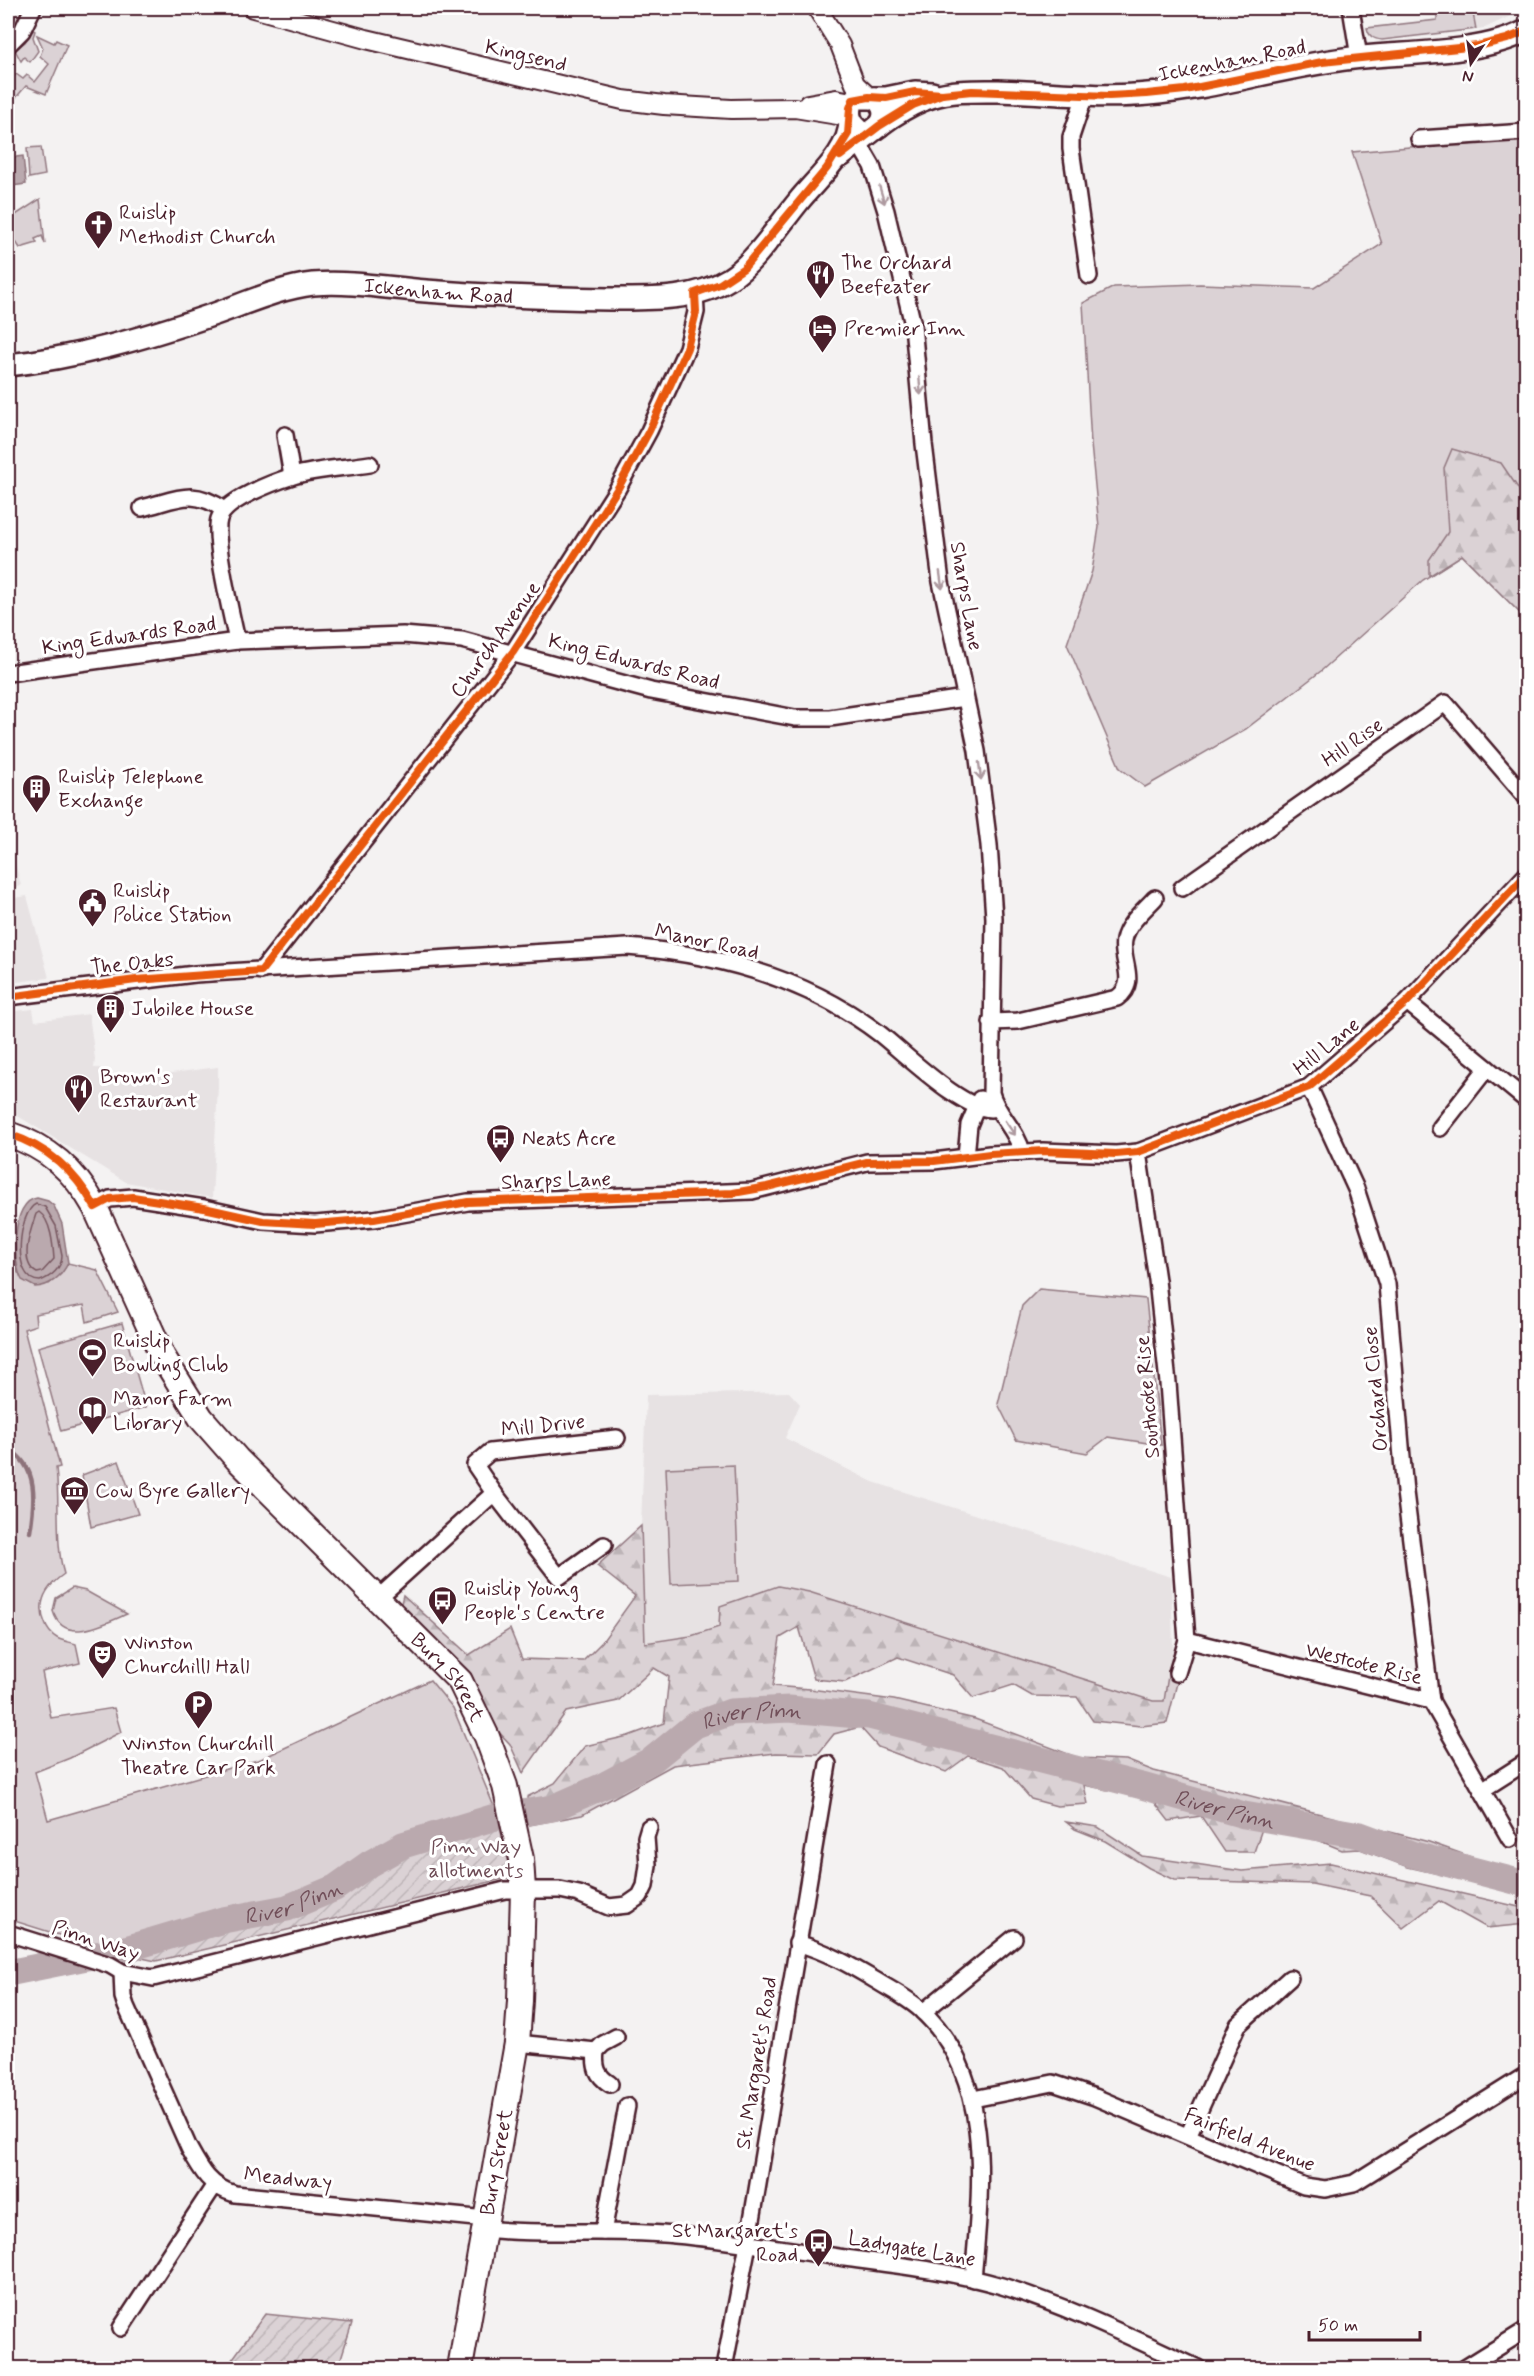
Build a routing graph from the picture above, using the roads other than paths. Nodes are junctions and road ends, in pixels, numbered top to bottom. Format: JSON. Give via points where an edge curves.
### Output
{"nodes":[{"id":1,"x":33,"y":8,"type":"edge"},
{"id":2,"x":253,"y":8,"type":"edge"},
{"id":3,"x":818,"y":8,"type":"edge"},
{"id":4,"x":1351,"y":8,"type":"edge"},
{"id":5,"x":1525,"y":37,"type":"edge"},
{"id":6,"x":8,"y":45,"type":"edge"},
{"id":7,"x":1359,"y":57,"type":"junction"},
{"id":8,"x":942,"y":94,"type":"junction"},
{"id":9,"x":1085,"y":95,"type":"junction"},
{"id":10,"x":858,"y":105,"type":"junction"},
{"id":11,"x":877,"y":128,"type":"junction"},
{"id":12,"x":1527,"y":132,"type":"edge"},
{"id":13,"x":1419,"y":139,"type":"dead end"},
{"id":14,"x":858,"y":142,"type":"junction"},
{"id":15,"x":826,"y":168,"type":"junction"},
{"id":16,"x":1089,"y":276,"type":"dead end"},
{"id":17,"x":695,"y":293,"type":"junction"},
{"id":18,"x":8,"y":365,"type":"edge"},
{"id":19,"x":285,"y":435,"type":"dead end"},
{"id":20,"x":370,"y":464,"type":"dead end"},
{"id":21,"x":292,"y":477,"type":"junction"},
{"id":22,"x":142,"y":508,"type":"dead end"},
{"id":23,"x":224,"y":510,"type":"junction"},
{"id":24,"x":237,"y":641,"type":"junction"},
{"id":25,"x":513,"y":652,"type":"junction"},
{"id":26,"x":8,"y":673,"type":"edge"},
{"id":27,"x":965,"y":698,"type":"junction"},
{"id":28,"x":1527,"y":797,"type":"edge"},
{"id":29,"x":1527,"y":875,"type":"edge"},
{"id":30,"x":1182,"y":888,"type":"dead end"},
{"id":31,"x":1155,"y":898,"type":"dead end"},
{"id":32,"x":261,"y":971,"type":"junction"},
{"id":33,"x":8,"y":997,"type":"edge"},
{"id":34,"x":1407,"y":1002,"type":"junction"},
{"id":35,"x":991,"y":1022,"type":"junction"},
{"id":36,"x":990,"y":1064,"type":"junction"},
{"id":37,"x":1487,"y":1068,"type":"junction"},
{"id":38,"x":1309,"y":1087,"type":"junction"},
{"id":39,"x":1527,"y":1100,"type":"edge"},
{"id":40,"x":976,"y":1107,"type":"junction"},
{"id":41,"x":996,"y":1108,"type":"junction"},
{"id":42,"x":1440,"y":1128,"type":"dead end"},
{"id":43,"x":8,"y":1134,"type":"edge"},
{"id":44,"x":1022,"y":1152,"type":"junction"},
{"id":45,"x":1138,"y":1152,"type":"junction"},
{"id":46,"x":966,"y":1156,"type":"junction"},
{"id":47,"x":94,"y":1207,"type":"junction"},
{"id":48,"x":617,"y":1438,"type":"dead end"},
{"id":49,"x":494,"y":1493,"type":"junction"},
{"id":50,"x":604,"y":1545,"type":"dead end"},
{"id":51,"x":377,"y":1599,"type":"junction"},
{"id":52,"x":1187,"y":1640,"type":"junction"},
{"id":53,"x":1177,"y":1673,"type":"dead end"},
{"id":54,"x":1431,"y":1701,"type":"junction"},
{"id":55,"x":1527,"y":1762,"type":"edge"},
{"id":56,"x":828,"y":1764,"type":"dead end"},
{"id":57,"x":1482,"y":1790,"type":"junction"},
{"id":58,"x":649,"y":1827,"type":"dead end"},
{"id":59,"x":1510,"y":1839,"type":"dead end"},
{"id":60,"x":523,"y":1890,"type":"junction"},
{"id":61,"x":8,"y":1933,"type":"edge"},
{"id":62,"x":1014,"y":1938,"type":"dead end"},
{"id":63,"x":797,"y":1943,"type":"junction"},
{"id":64,"x":116,"y":1968,"type":"junction"},
{"id":65,"x":1290,"y":1978,"type":"dead end"},
{"id":66,"x":923,"y":2012,"type":"junction"},
{"id":67,"x":616,"y":2037,"type":"dead end"},
{"id":68,"x":517,"y":2043,"type":"junction"},
{"id":69,"x":596,"y":2051,"type":"junction"},
{"id":70,"x":1527,"y":2075,"type":"edge"},
{"id":71,"x":610,"y":2084,"type":"dead end"},
{"id":72,"x":973,"y":2099,"type":"junction"},
{"id":73,"x":627,"y":2106,"type":"dead end"},
{"id":74,"x":1188,"y":2136,"type":"junction"},
{"id":75,"x":214,"y":2186,"type":"junction"},
{"id":76,"x":485,"y":2224,"type":"junction"},
{"id":77,"x":603,"y":2232,"type":"junction"},
{"id":78,"x":748,"y":2244,"type":"junction"},
{"id":79,"x":973,"y":2279,"type":"junction"},
{"id":80,"x":122,"y":2328,"type":"dead end"},
{"id":81,"x":1527,"y":2330,"type":"edge"},
{"id":82,"x":460,"y":2368,"type":"edge"},
{"id":83,"x":724,"y":2368,"type":"edge"},
{"id":84,"x":1198,"y":2368,"type":"edge"},
{"id":85,"x":1465,"y":2368,"type":"edge"}],
"edges":[{"from":1,"to":6,"type":"street","via":[[22,32]]},
{"from":2,"to":10,"type":"street","name":"Kingsend","via":[[623,100],[731,109]]},
{"from":3,"to":10,"type":"street","via":[[836,36],[855,84]]},
{"from":4,"to":7,"type":"street"},
{"from":5,"to":7,"type":"main road","name":"Ickenham Road","via":[[1478,46]]},
{"from":7,"to":9,"type":"main road","name":"Ickenham Road","via":[[1172,92]]},
{"from":8,"to":9,"type":"main road","name":"Ickenham Road","via":[[972,91]]},
{"from":8,"to":10,"type":"main road","name":"Ickenham Road","via":[[915,92]]},
{"from":8,"to":11,"type":"main road","name":"Ickenham Road","via":[[913,105]]},
{"from":9,"to":16,"type":"street","via":[[1071,137],[1071,149]]},
{"from":10,"to":11,"type":"main road","via":[[858,129]]},
{"from":10,"to":11,"type":"main road","via":[[882,106],[883,122]]},
{"from":10,"to":15,"type":"main road","name":"Ickenham Road","via":[[847,138]]},
{"from":11,"to":14,"type":"main road","name":"Ickenham Road"},
{"from":12,"to":13,"type":"street"},
{"from":14,"to":15,"type":"main road","name":"Ickenham Road"},
{"from":14,"to":27,"type":"street","name":"Sharps Lane","one_way":true,"via":[[872,166],[886,211],[913,325],[941,582]]},
{"from":15,"to":17,"type":"main road","name":"Ickenham Road","via":[[744,268],[720,284]]},
{"from":17,"to":18,"type":"main road","name":"Ickenham Road","via":[[636,299],[428,291],[354,283],[310,285],[77,354]]},
{"from":17,"to":25,"type":"street","name":"Church Avenue","via":[[693,331],[649,431],[618,489]]},
{"from":19,"to":21,"type":"street"},
{"from":20,"to":21,"type":"street"},
{"from":21,"to":23,"type":"street"},
{"from":22,"to":23,"type":"street","via":[[192,496],[210,500]]},
{"from":23,"to":24,"type":"street","via":[[219,517],[218,537]]},
{"from":24,"to":25,"type":"street","name":"King Edwards Road","via":[[403,635],[462,640]]},
{"from":24,"to":26,"type":"street","name":"King Edwards Road"},
{"from":25,"to":27,"type":"street","name":"King Edwards Road","via":[[651,691],[795,718],[830,718]]},
{"from":25,"to":32,"type":"street","name":"Church Avenue"},
{"from":27,"to":35,"type":"street","name":"Sharps Lane","one_way":true,"via":[[977,751],[989,845],[994,918]]},
{"from":28,"to":30,"type":"street","name":"Hill Rise","via":[[1445,703]]},
{"from":29,"to":34,"type":"street","name":"Hill Lane"},
{"from":31,"to":35,"type":"street","via":[[1126,934],[1128,982],[1118,998],[1018,1020]]},
{"from":32,"to":33,"type":"street","name":"The Oaks","via":[[136,980]]},
{"from":32,"to":40,"type":"street","name":"Manor Road","via":[[627,947],[667,950],[783,980],[835,1004]]},
{"from":34,"to":37,"type":"street"},
{"from":34,"to":38,"type":"street","name":"Hill Lane"},
{"from":35,"to":36,"type":"street","name":"Sharps Lane"},
{"from":36,"to":40,"type":"street","name":"Sharps Lane"},
{"from":36,"to":41,"type":"street","name":"Sharps Lane"},
{"from":37,"to":39,"type":"street"},
{"from":37,"to":42,"type":"street"},
{"from":38,"to":45,"type":"street","name":"Hill Lane"},
{"from":38,"to":54,"type":"street","name":"Orchard Close","via":[[1356,1189],[1387,1284],[1405,1492]]},
{"from":40,"to":41,"type":"street","name":"Manor Road"},
{"from":40,"to":46,"type":"street","name":"Sharps Lane","via":[[967,1134]]},
{"from":41,"to":44,"type":"street","name":"Sharps Lane","one_way":true,"via":[[1019,1141]]},
{"from":43,"to":47,"type":"main road","name":"Bury Street","via":[[42,1150],[69,1169]]},
{"from":44,"to":45,"type":"street","name":"Hill Lane"},
{"from":44,"to":46,"type":"street","name":"Sharps Lane"},
{"from":45,"to":52,"type":"street","name":"Southcote Rise","via":[[1168,1383]]},
{"from":46,"to":47,"type":"street","name":"Sharps Lane","via":[[934,1161],[867,1162],[733,1193],[468,1202],[336,1223],[279,1224],[133,1197],[110,1199]]},
{"from":47,"to":51,"type":"main road","name":"Bury Street","via":[[163,1357],[201,1418]]},
{"from":48,"to":49,"type":"street","name":"Mill Drive","via":[[490,1452],[475,1465]]},
{"from":49,"to":50,"type":"street","name":"Mill Drive","via":[[559,1577]]},
{"from":49,"to":51,"type":"street"},
{"from":51,"to":60,"type":"main road","name":"Bury Street","via":[[460,1681],[487,1737],[505,1790],[521,1859]]},
{"from":52,"to":53,"type":"street"},
{"from":52,"to":54,"type":"street","name":"Westcote Rise"},
{"from":54,"to":57,"type":"street","name":"Westcote Rise"},
{"from":55,"to":57,"type":"street"},
{"from":56,"to":63,"type":"street","name":"St. Margaret's Road"},
{"from":57,"to":59,"type":"street"},
{"from":58,"to":60,"type":"street","name":"Pinn Way","via":[[648,1874],[640,1896],[633,1902],[609,1907],[569,1891]]},
{"from":60,"to":64,"type":"street","name":"Pinn Way","via":[[505,1890],[164,1977],[142,1977]]},
{"from":60,"to":68,"type":"main road","name":"Bury Street"},
{"from":61,"to":64,"type":"street","name":"Pinn Way"},
{"from":62,"to":66,"type":"street"},
{"from":63,"to":66,"type":"street","via":[[817,1948],[856,1968]]},
{"from":63,"to":78,"type":"street","name":"St. Margaret's Road"},
{"from":64,"to":75,"type":"street","name":"Meadway","via":[[126,2006],[189,2148]]},
{"from":65,"to":74,"type":"street","via":[[1238,2025]]},
{"from":66,"to":72,"type":"street","via":[[957,2058]]},
{"from":67,"to":69,"type":"street"},
{"from":68,"to":69,"type":"street"},
{"from":68,"to":76,"type":"main road","name":"Bury Street"},
{"from":69,"to":71,"type":"street","via":[[596,2070]]},
{"from":70,"to":74,"type":"street","name":"Fairfield Avenue","via":[[1363,2177],[1335,2189],[1304,2186]]},
{"from":72,"to":74,"type":"street","name":"Fairfield Avenue","via":[[1053,2083]]},
{"from":72,"to":79,"type":"street","via":[[980,2183]]},
{"from":73,"to":77,"type":"street"},
{"from":75,"to":76,"type":"street","name":"Meadway","via":[[235,2194]]},
{"from":75,"to":80,"type":"street"},
{"from":76,"to":77,"type":"street","name":"Ladygate Lane","via":[[514,2233]]},
{"from":76,"to":82,"type":"main road","name":"Bury Street"},
{"from":77,"to":78,"type":"street","name":"Ladygate Lane"},
{"from":78,"to":79,"type":"street","name":"Ladygate Lane"},
{"from":78,"to":83,"type":"street","name":"St. Margaret's Road"},
{"from":79,"to":84,"type":"street","name":"Ladygate Lane","via":[[1107,2326]]},
{"from":81,"to":85,"type":"street"}]}
